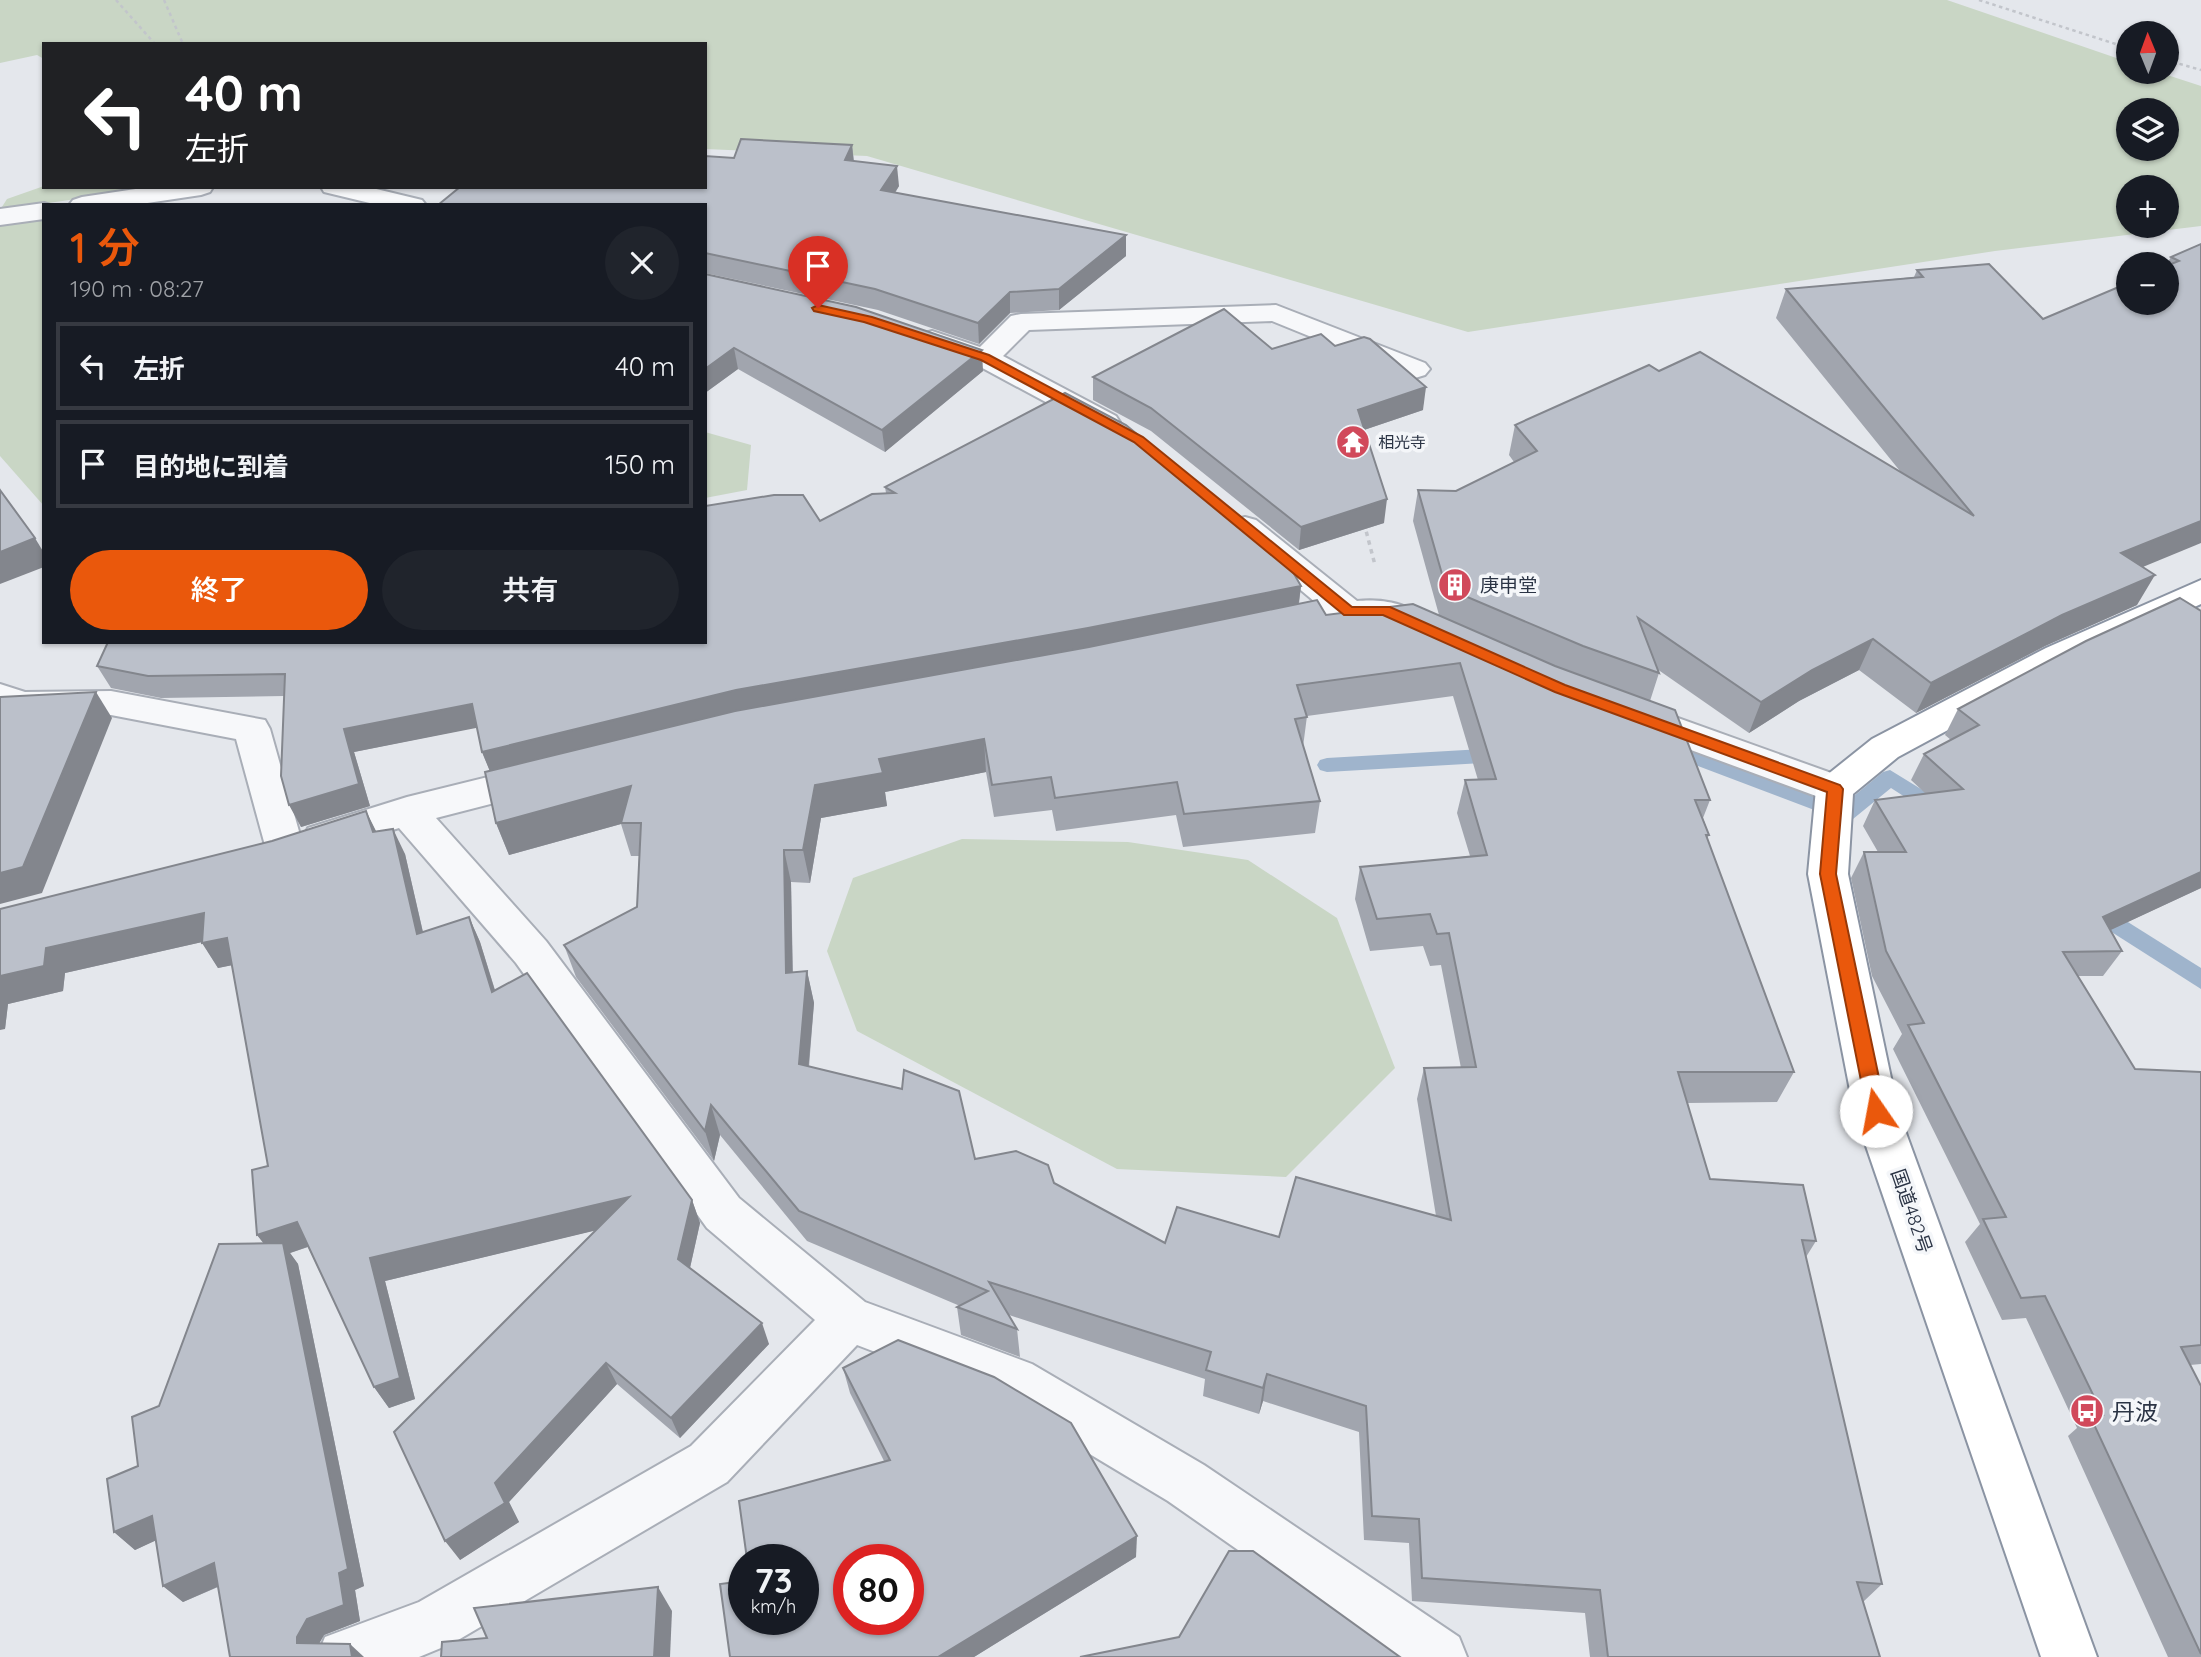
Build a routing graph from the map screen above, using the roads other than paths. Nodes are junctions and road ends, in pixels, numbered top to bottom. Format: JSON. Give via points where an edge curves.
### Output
{"nodes":[{"id":1,"x":188,"y":189,"type":"edge"},
{"id":2,"x":342,"y":189,"type":"edge"},
{"id":3,"x":95,"y":203,"type":"edge"},
{"id":4,"x":404,"y":203,"type":"edge"},
{"id":5,"x":42,"y":211,"type":"edge"},
{"id":6,"x":0,"y":217,"type":"edge"},
{"id":7,"x":906,"y":332,"type":"edge"},
{"id":8,"x":985,"y":358,"type":"junction"},
{"id":9,"x":1415,"y":369,"type":"dead end"},
{"id":10,"x":1126,"y":433,"type":"edge"},
{"id":11,"x":1223,"y":508,"type":"edge"},
{"id":12,"x":2190,"y":608,"type":"edge"},
{"id":13,"x":1349,"y":612,"type":"junction"},
{"id":14,"x":1263,"y":631,"type":"edge"},
{"id":15,"x":1435,"y":633,"type":"edge"},
{"id":16,"x":0,"y":696,"type":"edge"},
{"id":17,"x":1599,"y":702,"type":"edge"},
{"id":18,"x":568,"y":771,"type":"edge"},
{"id":19,"x":1835,"y":789,"type":"junction"},
{"id":20,"x":407,"y":811,"type":"junction"},
{"id":21,"x":285,"y":849,"type":"junction"},
{"id":22,"x":244,"y":859,"type":"edge"},
{"id":23,"x":849,"y":1319,"type":"junction"},
{"id":24,"x":345,"y":1657,"type":"edge"},
{"id":25,"x":1439,"y":1657,"type":"edge"},
{"id":26,"x":2069,"y":1657,"type":"edge"}],
"edges":[{"from":1,"to":3,"type":"street"},
{"from":2,"to":4,"type":"street"},
{"from":5,"to":6,"type":"street"},
{"from":7,"to":8,"type":"street"},
{"from":8,"to":9,"type":"street","via":[[1021,322],[1276,313]]},
{"from":8,"to":10,"type":"street"},
{"from":11,"to":13,"type":"street"},
{"from":12,"to":19,"type":"highway","via":[[2058,656],[1885,748]]},
{"from":13,"to":14,"type":"street"},
{"from":13,"to":15,"type":"street","via":[[1385,611]]},
{"from":16,"to":21,"type":"street","via":[[22,705],[111,703],[252,729]]},
{"from":17,"to":19,"type":"street"},
{"from":18,"to":20,"type":"street"},
{"from":19,"to":26,"type":"highway","name":"国道482号","via":[[1828,874],[1876,1111]]},
{"from":20,"to":21,"type":"street"},
{"from":20,"to":23,"type":"street","via":[[531,952],[723,1213]]},
{"from":21,"to":22,"type":"street"},
{"from":23,"to":24,"type":"street","via":[[709,1464],[434,1624]]},
{"from":23,"to":25,"type":"street","via":[[1014,1381],[1186,1483]]}]}
